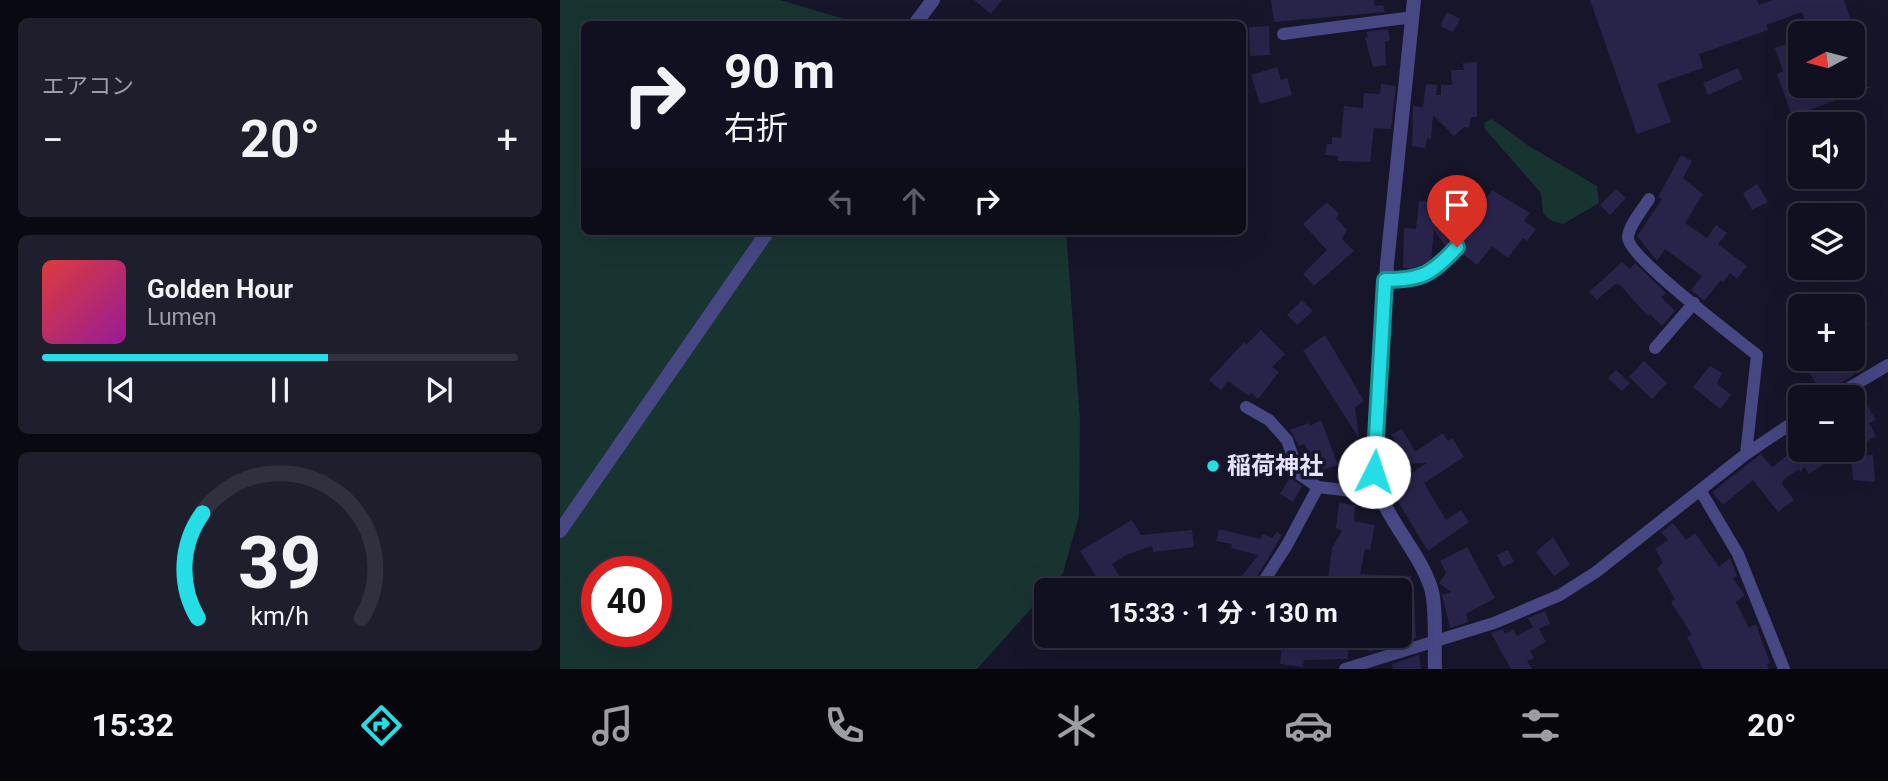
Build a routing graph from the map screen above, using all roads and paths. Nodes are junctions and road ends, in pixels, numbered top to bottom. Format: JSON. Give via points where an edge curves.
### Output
{"nodes":[{"id":1,"x":933,"y":0,"type":"edge"},
{"id":2,"x":1414,"y":0,"type":"edge"},
{"id":3,"x":1413,"y":17,"type":"junction"},
{"id":4,"x":917,"y":21,"type":"edge"},
{"id":5,"x":1283,"y":34,"type":"dead end"},
{"id":6,"x":1649,"y":199,"type":"dead end"},
{"id":7,"x":765,"y":235,"type":"edge"},
{"id":8,"x":1457,"y":247,"type":"dead end"},
{"id":9,"x":1385,"y":280,"type":"junction"},
{"id":10,"x":1694,"y":303,"type":"junction"},
{"id":11,"x":1655,"y":348,"type":"dead end"},
{"id":12,"x":1888,"y":365,"type":"edge"},
{"id":13,"x":1854,"y":385,"type":"edge"},
{"id":14,"x":1246,"y":407,"type":"dead end"},
{"id":15,"x":1788,"y":426,"type":"edge"},
{"id":16,"x":1746,"y":454,"type":"junction"},
{"id":17,"x":1318,"y":487,"type":"junction"},
{"id":18,"x":1700,"y":490,"type":"junction"},
{"id":19,"x":1377,"y":494,"type":"junction"},
{"id":20,"x":560,"y":531,"type":"edge"},
{"id":21,"x":1266,"y":578,"type":"edge"},
{"id":22,"x":1433,"y":641,"type":"junction"},
{"id":23,"x":1345,"y":669,"type":"edge"},
{"id":24,"x":1434,"y":669,"type":"edge"},
{"id":25,"x":1784,"y":669,"type":"edge"}],
"edges":[{"from":1,"to":4,"type":"street"},
{"from":2,"to":3,"type":"street"},
{"from":3,"to":5,"type":"street"},
{"from":3,"to":9,"type":"street"},
{"from":6,"to":10,"type":"street","via":[[1628,235],[1629,244],[1646,265]]},
{"from":7,"to":20,"type":"street"},
{"from":8,"to":9,"type":"street","via":[[1423,277]]},
{"from":9,"to":19,"type":"street","via":[[1374,472]]},
{"from":10,"to":11,"type":"street"},
{"from":10,"to":16,"type":"street","via":[[1757,355]]},
{"from":12,"to":13,"type":"street"},
{"from":14,"to":17,"type":"street","via":[[1269,420],[1287,440],[1299,474]]},
{"from":15,"to":16,"type":"street"},
{"from":16,"to":18,"type":"street"},
{"from":17,"to":19,"type":"street"},
{"from":17,"to":21,"type":"street"},
{"from":18,"to":22,"type":"street","via":[[1560,595],[1494,623]]},
{"from":18,"to":25,"type":"street","via":[[1738,554]]},
{"from":19,"to":22,"type":"street","via":[[1432,589]]},
{"from":22,"to":23,"type":"street"},
{"from":22,"to":24,"type":"street"}]}
